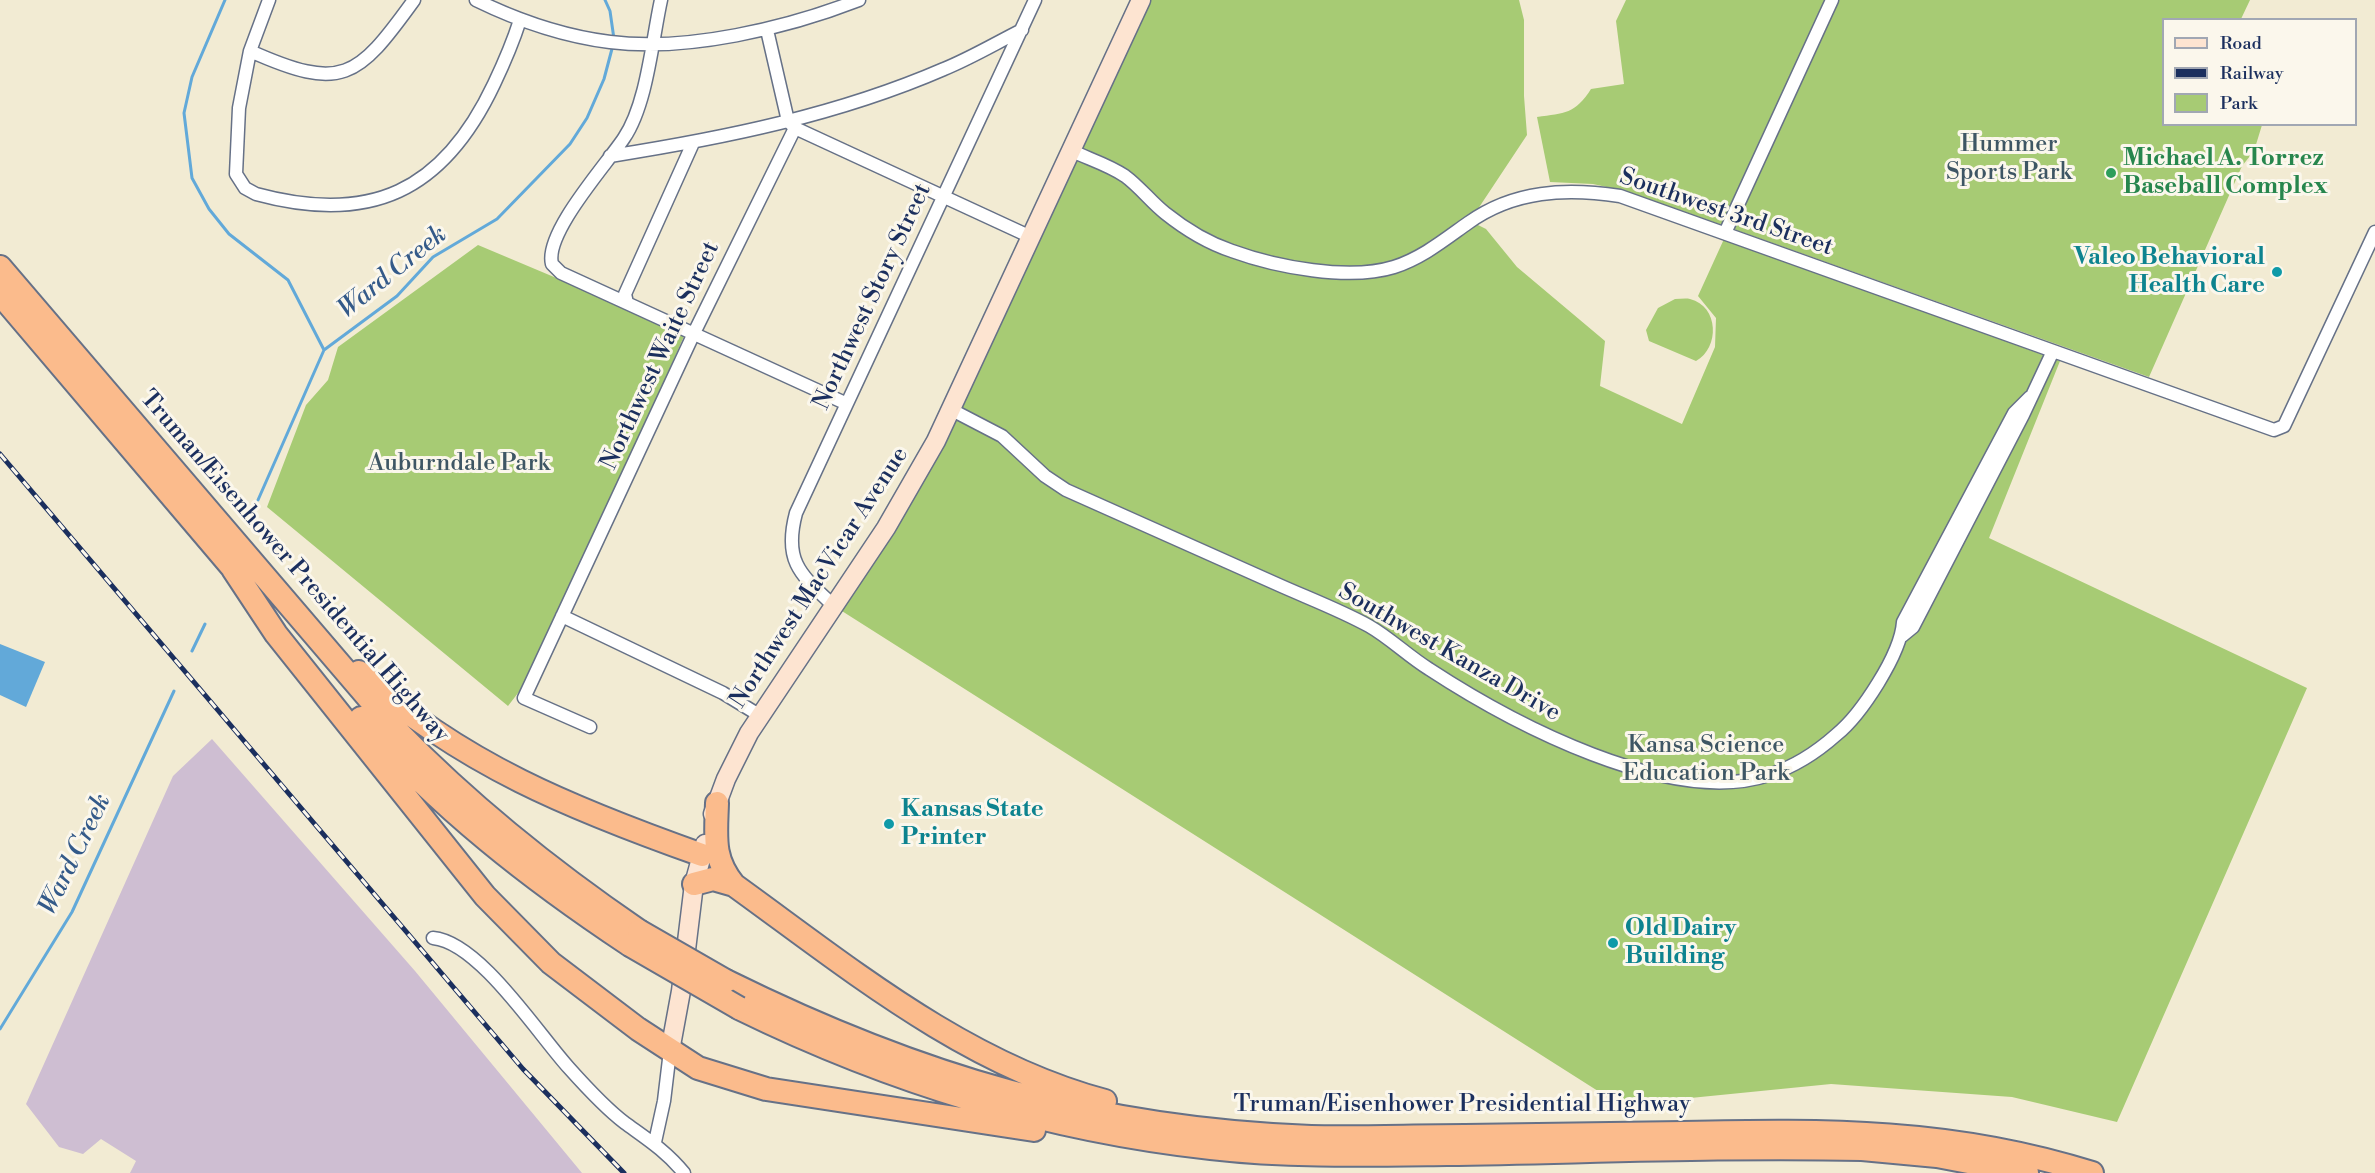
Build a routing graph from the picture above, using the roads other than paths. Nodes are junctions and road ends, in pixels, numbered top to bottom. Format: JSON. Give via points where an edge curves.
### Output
{"nodes":[{"id":1,"x":269,"y":0,"type":"edge"},
{"id":2,"x":414,"y":0,"type":"edge"},
{"id":3,"x":476,"y":0,"type":"edge"},
{"id":4,"x":661,"y":0,"type":"edge"},
{"id":5,"x":859,"y":0,"type":"edge"},
{"id":6,"x":1035,"y":0,"type":"edge"},
{"id":7,"x":1141,"y":0,"type":"edge"},
{"id":8,"x":1832,"y":0,"type":"edge"},
{"id":9,"x":520,"y":20,"type":"junction"},
{"id":10,"x":767,"y":30,"type":"junction"},
{"id":11,"x":1022,"y":30,"type":"junction"},
{"id":12,"x":652,"y":43,"type":"junction"},
{"id":13,"x":250,"y":51,"type":"junction"},
{"id":14,"x":792,"y":124,"type":"junction"},
{"id":15,"x":693,"y":143,"type":"junction"},
{"id":16,"x":1071,"y":151,"type":"junction"},
{"id":17,"x":610,"y":156,"type":"junction"},
{"id":18,"x":944,"y":196,"type":"junction"},
{"id":19,"x":2375,"y":232,"type":"edge"},
{"id":20,"x":1725,"y":233,"type":"junction"},
{"id":21,"x":1031,"y":237,"type":"junction"},
{"id":22,"x":0,"y":267,"type":"edge"},
{"id":23,"x":0,"y":294,"type":"edge"},
{"id":24,"x":627,"y":303,"type":"junction"},
{"id":25,"x":694,"y":333,"type":"junction"},
{"id":26,"x":2053,"y":351,"type":"junction"},
{"id":27,"x":845,"y":403,"type":"junction"},
{"id":28,"x":952,"y":410,"type":"junction"},
{"id":29,"x":233,"y":569,"type":"junction"},
{"id":30,"x":277,"y":593,"type":"junction"},
{"id":31,"x":834,"y":606,"type":"junction"},
{"id":32,"x":562,"y":616,"type":"junction"},
{"id":33,"x":759,"y":715,"type":"junction"},
{"id":34,"x":590,"y":727,"type":"dead end"},
{"id":35,"x":717,"y":803,"type":"junction"},
{"id":36,"x":702,"y":855,"type":"junction"},
{"id":37,"x":694,"y":884,"type":"junction"},
{"id":38,"x":734,"y":885,"type":"junction"},
{"id":39,"x":433,"y":938,"type":"dead end"},
{"id":40,"x":635,"y":938,"type":"junction"},
{"id":41,"x":670,"y":1052,"type":"junction"},
{"id":42,"x":1252,"y":1134,"type":"junction"},
{"id":43,"x":655,"y":1142,"type":"junction"},
{"id":44,"x":1167,"y":1143,"type":"junction"},
{"id":45,"x":684,"y":1173,"type":"edge"},
{"id":46,"x":2027,"y":1173,"type":"edge"},
{"id":47,"x":2092,"y":1173,"type":"edge"}],
"edges":[{"from":1,"to":13,"type":"street"},
{"from":2,"to":13,"type":"street","via":[[370,56],[342,72],[330,75],[298,70]]},
{"from":3,"to":9,"type":"street"},
{"from":4,"to":12,"type":"street"},
{"from":5,"to":10,"type":"street"},
{"from":6,"to":11,"type":"street","name":"Northwest Story Street"},
{"from":7,"to":16,"type":"main road","name":"Northwest MacVicar Avenue"},
{"from":8,"to":20,"type":"street"},
{"from":9,"to":12,"type":"street","via":[[589,39]]},
{"from":9,"to":13,"type":"street","via":[[475,120],[443,160],[412,184],[384,197],[341,206],[300,204],[248,190],[236,174],[240,101]]},
{"from":10,"to":12,"type":"street"},
{"from":10,"to":14,"type":"street"},
{"from":11,"to":14,"type":"street","via":[[945,69]]},
{"from":11,"to":18,"type":"street","name":"Northwest Story Street"},
{"from":12,"to":17,"type":"street","via":[[640,103],[624,138]]},
{"from":14,"to":15,"type":"street"},
{"from":14,"to":18,"type":"street"},
{"from":14,"to":25,"type":"street","name":"Northwest Waite Street"},
{"from":15,"to":17,"type":"street"},
{"from":15,"to":24,"type":"street","via":[[626,294]]},
{"from":16,"to":20,"type":"street","name":"Southwest 3rd Street","via":[[1125,176],[1196,235],[1232,251],[1330,271],[1356,273],[1394,267],[1435,248],[1502,204],[1542,192],[1590,191],[1620,196]]},
{"from":16,"to":21,"type":"main road","name":"Northwest MacVicar Avenue"},
{"from":17,"to":24,"type":"street","via":[[574,206],[552,251],[552,264],[561,273]]},
{"from":18,"to":21,"type":"street"},
{"from":18,"to":27,"type":"street","name":"Northwest Story Street"},
{"from":19,"to":26,"type":"street","name":"Southwest 3rd Street","via":[[2284,426],[2274,430]]},
{"from":20,"to":26,"type":"street","name":"Southwest 3rd Street"},
{"from":21,"to":28,"type":"main road","name":"Northwest MacVicar Avenue"},
{"from":22,"to":30,"type":"highway","name":"Truman/Eisenhower Presidential Highway"},
{"from":23,"to":29,"type":"highway","name":"Truman/Eisenhower Presidential Highway"},
{"from":24,"to":25,"type":"street"},
{"from":25,"to":27,"type":"street"},
{"from":25,"to":32,"type":"street","name":"Northwest Waite Street"},
{"from":26,"to":28,"type":"street","name":"Southwest Kanza Drive","via":[[1913,627],[1902,636],[1850,723],[1792,766],[1768,776],[1722,782],[1698,783],[1591,753],[1553,738],[1492,708],[1369,626],[1066,490],[1044,476],[1002,436]]},
{"from":27,"to":31,"type":"street","name":"Northwest Story Street","via":[[796,513],[791,543],[798,571]]},
{"from":28,"to":31,"type":"main road","name":"Northwest MacVicar Avenue","via":[[886,528]]},
{"from":29,"to":40,"type":"highway","name":"Truman/Eisenhower Presidential Highway","via":[[370,729],[420,780],[567,903]]},
{"from":29,"to":41,"type":"highway","via":[[276,634],[485,896],[551,963]]},
{"from":30,"to":36,"type":"highway","via":[[392,701],[463,751],[558,800]]},
{"from":30,"to":40,"type":"highway","name":"Truman/Eisenhower Presidential Highway","via":[[365,697],[431,766]]},
{"from":31,"to":33,"type":"main road","name":"Northwest MacVicar Avenue"},
{"from":32,"to":33,"type":"street","via":[[723,693]]},
{"from":32,"to":34,"type":"street","name":"Northwest Waite Street","via":[[524,698]]},
{"from":33,"to":35,"type":"main road","name":"Northwest MacVicar Avenue"},
{"from":35,"to":36,"type":"main road","name":"Northwest MacVicar Avenue"},
{"from":35,"to":38,"type":"highway","via":[[717,857]]},
{"from":36,"to":37,"type":"main road","name":"Northwest MacVicar Avenue"},
{"from":37,"to":38,"type":"highway","via":[[713,879]]},
{"from":37,"to":41,"type":"main road","name":"Northwest MacVicar Avenue"},
{"from":38,"to":42,"type":"highway","via":[[920,1016],[1004,1063],[1092,1098]]},
{"from":39,"to":43,"type":"street","via":[[452,942],[482,965],[570,1069],[625,1123]]},
{"from":40,"to":42,"type":"highway","name":"Truman/Eisenhower Presidential Highway","bridge":true,"via":[[864,1045],[984,1086],[1118,1117]]},
{"from":40,"to":44,"type":"highway","name":"Truman/Eisenhower Presidential Highway","bridge":true,"via":[[739,1008],[798,1036],[928,1087],[1052,1122]]},
{"from":41,"to":43,"type":"street","name":"Northwest MacVicar Avenue"},
{"from":41,"to":44,"type":"highway","via":[[698,1068],[772,1090],[1097,1139]]},
{"from":42,"to":47,"type":"highway","name":"Truman/Eisenhower Presidential Highway","via":[[1375,1137],[1860,1131],[1979,1144]]},
{"from":43,"to":45,"type":"street"},
{"from":44,"to":46,"type":"highway","name":"Truman/Eisenhower Presidential Highway","via":[[1333,1155],[1862,1149],[1946,1157]]}]}
